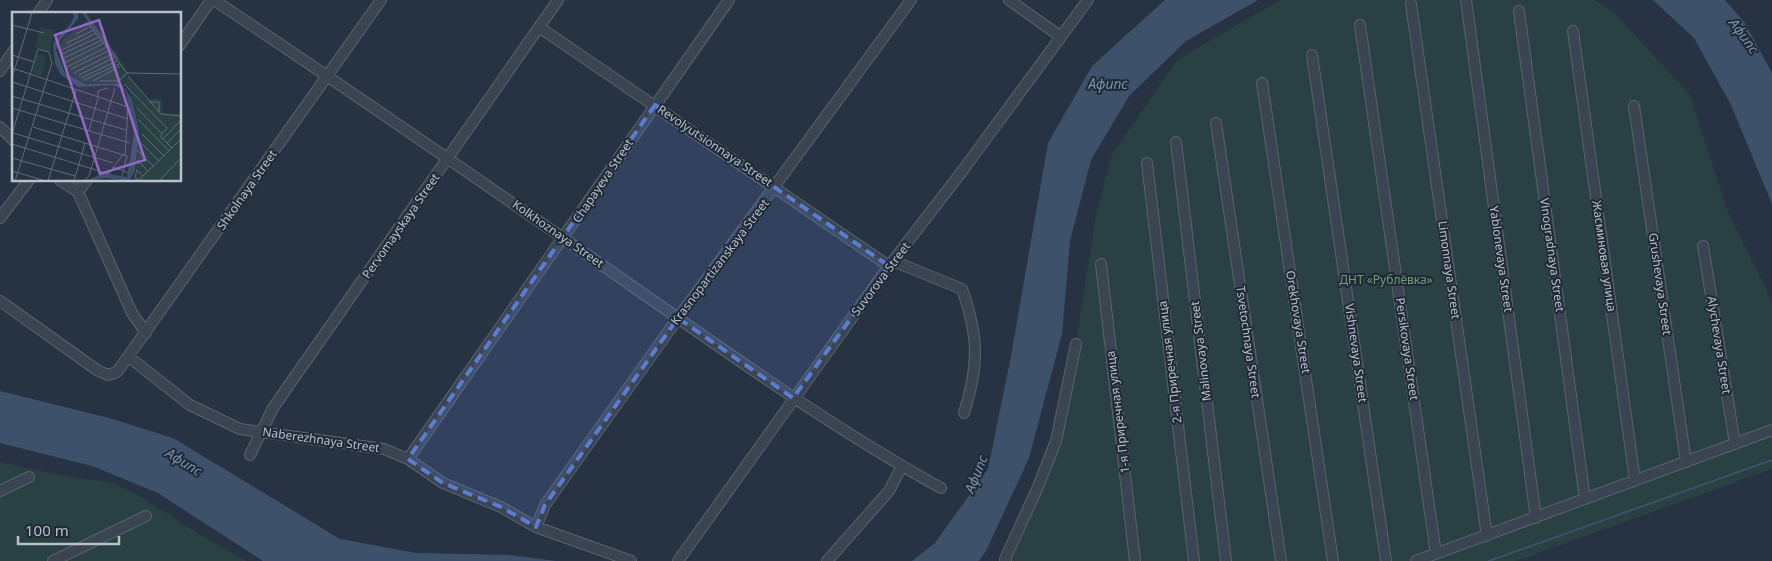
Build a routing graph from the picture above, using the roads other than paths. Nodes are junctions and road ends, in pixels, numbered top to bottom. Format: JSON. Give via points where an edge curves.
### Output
{"nodes":[{"id":1,"x":47,"y":0,"type":"edge"},
{"id":2,"x":213,"y":0,"type":"edge"},
{"id":3,"x":381,"y":0,"type":"edge"},
{"id":4,"x":558,"y":0,"type":"edge"},
{"id":5,"x":729,"y":0,"type":"edge"},
{"id":6,"x":911,"y":0,"type":"edge"},
{"id":7,"x":1009,"y":0,"type":"edge"},
{"id":8,"x":1088,"y":0,"type":"edge"},
{"id":9,"x":1466,"y":0,"type":"edge"},
{"id":10,"x":1411,"y":4,"type":"dead end"},
{"id":11,"x":1519,"y":11,"type":"dead end"},
{"id":12,"x":39,"y":12,"type":"edge"},
{"id":13,"x":1360,"y":26,"type":"dead end"},
{"id":14,"x":539,"y":27,"type":"junction"},
{"id":15,"x":1573,"y":31,"type":"dead end"},
{"id":16,"x":1060,"y":36,"type":"junction"},
{"id":17,"x":181,"y":44,"type":"edge"},
{"id":18,"x":12,"y":53,"type":"edge"},
{"id":19,"x":1312,"y":55,"type":"dead end"},
{"id":20,"x":0,"y":71,"type":"edge"},
{"id":21,"x":328,"y":76,"type":"junction"},
{"id":22,"x":1262,"y":82,"type":"dead end"},
{"id":23,"x":655,"y":105,"type":"junction"},
{"id":24,"x":1634,"y":106,"type":"dead end"},
{"id":25,"x":1216,"y":123,"type":"dead end"},
{"id":26,"x":0,"y":127,"type":"edge"},
{"id":27,"x":12,"y":139,"type":"edge"},
{"id":28,"x":1176,"y":142,"type":"dead end"},
{"id":29,"x":448,"y":157,"type":"junction"},
{"id":30,"x":1147,"y":163,"type":"dead end"},
{"id":31,"x":28,"y":181,"type":"edge"},
{"id":32,"x":62,"y":181,"type":"edge"},
{"id":33,"x":86,"y":181,"type":"edge"},
{"id":34,"x":776,"y":187,"type":"junction"},
{"id":35,"x":78,"y":192,"type":"junction"},
{"id":36,"x":0,"y":218,"type":"edge"},
{"id":37,"x":564,"y":239,"type":"junction"},
{"id":38,"x":1703,"y":246,"type":"dead end"},
{"id":39,"x":891,"y":263,"type":"junction"},
{"id":40,"x":1101,"y":264,"type":"dead end"},
{"id":41,"x":0,"y":301,"type":"edge"},
{"id":42,"x":678,"y":318,"type":"junction"},
{"id":43,"x":146,"y":333,"type":"junction"},
{"id":44,"x":1076,"y":344,"type":"dead end"},
{"id":45,"x":129,"y":356,"type":"junction"},
{"id":46,"x":793,"y":398,"type":"junction"},
{"id":47,"x":964,"y":414,"type":"dead end"},
{"id":48,"x":1772,"y":430,"type":"edge"},
{"id":49,"x":260,"y":431,"type":"junction"},
{"id":50,"x":1735,"y":444,"type":"junction"},
{"id":51,"x":250,"y":455,"type":"dead end"},
{"id":52,"x":408,"y":459,"type":"junction"},
{"id":53,"x":1686,"y":462,"type":"junction"},
{"id":54,"x":902,"y":466,"type":"junction"},
{"id":55,"x":30,"y":477,"type":"dead end"},
{"id":56,"x":1636,"y":481,"type":"junction"},
{"id":57,"x":941,"y":488,"type":"dead end"},
{"id":58,"x":0,"y":491,"type":"edge"},
{"id":59,"x":1585,"y":500,"type":"junction"},
{"id":60,"x":146,"y":516,"type":"dead end"},
{"id":61,"x":1536,"y":518,"type":"junction"},
{"id":62,"x":536,"y":528,"type":"junction"},
{"id":63,"x":1487,"y":536,"type":"junction"},
{"id":64,"x":1436,"y":554,"type":"junction"},
{"id":65,"x":53,"y":561,"type":"edge"},
{"id":66,"x":631,"y":561,"type":"edge"},
{"id":67,"x":678,"y":561,"type":"edge"},
{"id":68,"x":827,"y":561,"type":"edge"},
{"id":69,"x":1006,"y":561,"type":"edge"},
{"id":70,"x":1136,"y":561,"type":"edge"},
{"id":71,"x":1194,"y":561,"type":"edge"},
{"id":72,"x":1226,"y":561,"type":"edge"},
{"id":73,"x":1281,"y":561,"type":"edge"},
{"id":74,"x":1334,"y":561,"type":"edge"},
{"id":75,"x":1386,"y":561,"type":"edge"},
{"id":76,"x":1416,"y":561,"type":"edge"}],
"edges":[{"from":1,"to":12,"type":"street"},
{"from":2,"to":17,"type":"street"},
{"from":2,"to":21,"type":"street","name":"Kolkhoznaya Street"},
{"from":3,"to":21,"type":"street","name":"Shkolnaya Street"},
{"from":4,"to":14,"type":"street","name":"Pervomayskaya Street"},
{"from":5,"to":23,"type":"street","name":"Chapayeva Street"},
{"from":6,"to":34,"type":"street","name":"Krasnopartizanskaya Street"},
{"from":7,"to":16,"type":"street"},
{"from":8,"to":16,"type":"street","name":"Suvorova Street"},
{"from":9,"to":61,"type":"street","name":"Yablonevaya Street"},
{"from":10,"to":63,"type":"street","name":"Limonnaya Street"},
{"from":11,"to":59,"type":"street","name":"Vinogradnaya Street"},
{"from":13,"to":64,"type":"street","name":"Persikovaya Street"},
{"from":14,"to":23,"type":"street","name":"Revolyutsionnaya Street"},
{"from":14,"to":29,"type":"street","name":"Pervomayskaya Street"},
{"from":15,"to":56,"type":"street","name":"Жасминовая улица"},
{"from":16,"to":39,"type":"street","name":"Suvorova Street"},
{"from":18,"to":20,"type":"street"},
{"from":19,"to":75,"type":"street","name":"Vishnevaya Street"},
{"from":21,"to":29,"type":"street","name":"Kolkhoznaya Street"},
{"from":21,"to":43,"type":"street","name":"Shkolnaya Street"},
{"from":22,"to":74,"type":"street","name":"Orekhovaya Street"},
{"from":23,"to":34,"type":"street","name":"Revolyutsionnaya Street"},
{"from":23,"to":37,"type":"street","name":"Chapayeva Street"},
{"from":24,"to":53,"type":"street","name":"Grushevaya Street"},
{"from":25,"to":73,"type":"street","name":"Tsvetochnaya Street"},
{"from":26,"to":27,"type":"street"},
{"from":28,"to":72,"type":"street","name":"Malinovaya Street"},
{"from":29,"to":37,"type":"street","name":"Kolkhoznaya Street"},
{"from":29,"to":49,"type":"street","name":"Pervomayskaya Street"},
{"from":30,"to":71,"type":"street","name":"2-я Приречная улица"},
{"from":31,"to":36,"type":"street"},
{"from":32,"to":35,"type":"street"},
{"from":33,"to":35,"type":"street"},
{"from":34,"to":39,"type":"street","name":"Revolyutsionnaya Street"},
{"from":34,"to":42,"type":"street","name":"Krasnopartizanskaya Street"},
{"from":35,"to":43,"type":"street","via":[[132,313]]},
{"from":37,"to":42,"type":"street","name":"Kolkhoznaya Street"},
{"from":37,"to":52,"type":"street","name":"Chapayeva Street"},
{"from":38,"to":50,"type":"street","name":"Alychevaya Street"},
{"from":39,"to":46,"type":"street","name":"Suvorova Street"},
{"from":39,"to":47,"type":"street","name":"Revolyutsionnaya Street","via":[[962,288],[973,319],[977,352]]},
{"from":40,"to":70,"type":"street","name":"1-я Приречная улица"},
{"from":41,"to":45,"type":"street","name":"Shkolnaya Street","via":[[97,370],[108,374],[117,372]]},
{"from":42,"to":46,"type":"street","name":"Kolkhoznaya Street"},
{"from":42,"to":62,"type":"street","name":"Krasnopartizanskaya Street","via":[[545,505]]},
{"from":43,"to":45,"type":"street","name":"Shkolnaya Street"},
{"from":44,"to":69,"type":"street","via":[[1056,441]]},
{"from":45,"to":49,"type":"street","name":"Naberezhnaya Street","via":[[190,405],[240,430]]},
{"from":46,"to":54,"type":"street","name":"Kolkhoznaya Street"},
{"from":46,"to":67,"type":"street","name":"Suvorova Street"},
{"from":48,"to":50,"type":"street"},
{"from":49,"to":51,"type":"street","name":"Pervomayskaya Street"},
{"from":49,"to":52,"type":"street","name":"Naberezhnaya Street","via":[[384,449]]},
{"from":50,"to":53,"type":"street"},
{"from":52,"to":62,"type":"street","name":"Naberezhnaya Street","via":[[443,483],[501,507]]},
{"from":53,"to":56,"type":"street"},
{"from":54,"to":57,"type":"street","name":"Kolkhoznaya Street"},
{"from":54,"to":68,"type":"street","via":[[889,491]]},
{"from":55,"to":58,"type":"street"},
{"from":56,"to":59,"type":"street"},
{"from":59,"to":61,"type":"street"},
{"from":60,"to":65,"type":"street"},
{"from":61,"to":63,"type":"street"},
{"from":62,"to":66,"type":"street","name":"Naberezhnaya Street"},
{"from":63,"to":64,"type":"street"},
{"from":64,"to":76,"type":"street"}]}
